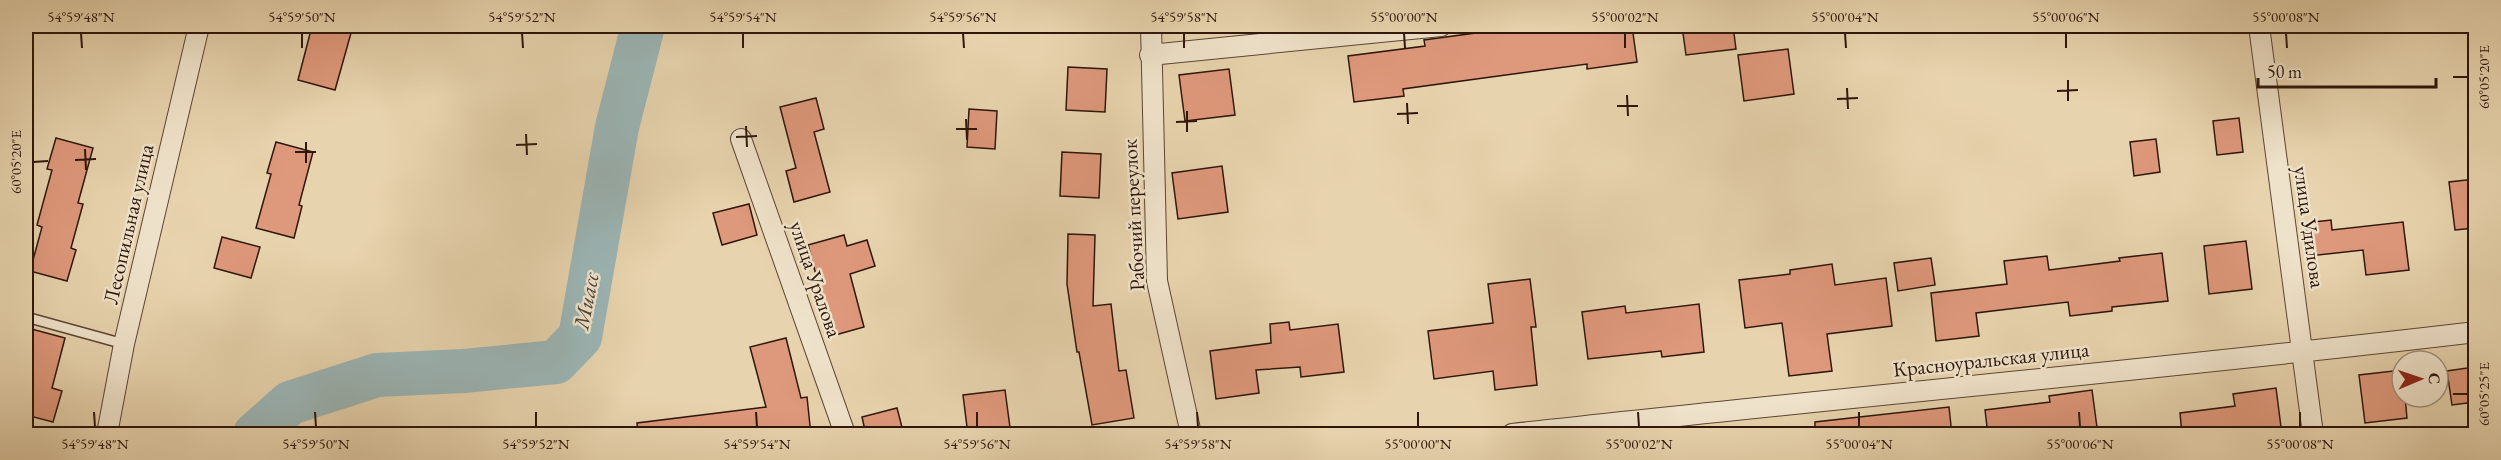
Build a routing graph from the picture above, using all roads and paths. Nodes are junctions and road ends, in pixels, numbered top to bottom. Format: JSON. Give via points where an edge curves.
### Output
{"nodes":[{"id":1,"x":200,"y":26,"type":"edge"},
{"id":2,"x":1151,"y":26,"type":"edge"},
{"id":3,"x":1441,"y":26,"type":"edge"},
{"id":4,"x":2259,"y":26,"type":"edge"},
{"id":5,"x":1150,"y":55,"type":"junction"},
{"id":6,"x":741,"y":139,"type":"dead end"},
{"id":7,"x":26,"y":317,"type":"edge"},
{"id":8,"x":2475,"y":332,"type":"edge"},
{"id":9,"x":124,"y":344,"type":"junction"},
{"id":10,"x":2303,"y":352,"type":"junction"},
{"id":11,"x":107,"y":435,"type":"edge"},
{"id":12,"x":845,"y":435,"type":"edge"},
{"id":13,"x":1191,"y":435,"type":"edge"},
{"id":14,"x":1512,"y":435,"type":"edge"},
{"id":15,"x":2313,"y":435,"type":"edge"}],
"edges":[{"from":1,"to":9,"type":"street","name":"Лесопильная улица"},
{"from":2,"to":5,"type":"street","name":"Рабочий переулок"},
{"from":3,"to":5,"type":"street"},
{"from":4,"to":10,"type":"street","name":"улица Удилова"},
{"from":5,"to":13,"type":"street","name":"Рабочий переулок","via":[[1157,281]]},
{"from":6,"to":12,"type":"street","name":"улица Уралова"},
{"from":7,"to":9,"type":"lane"},
{"from":8,"to":10,"type":"street","name":"Красноуральская улица"},
{"from":9,"to":11,"type":"street","name":"Лесопильная улица"},
{"from":10,"to":14,"type":"street","name":"Красноуральская улица"},
{"from":10,"to":15,"type":"street","name":"улица Удилова"}]}
